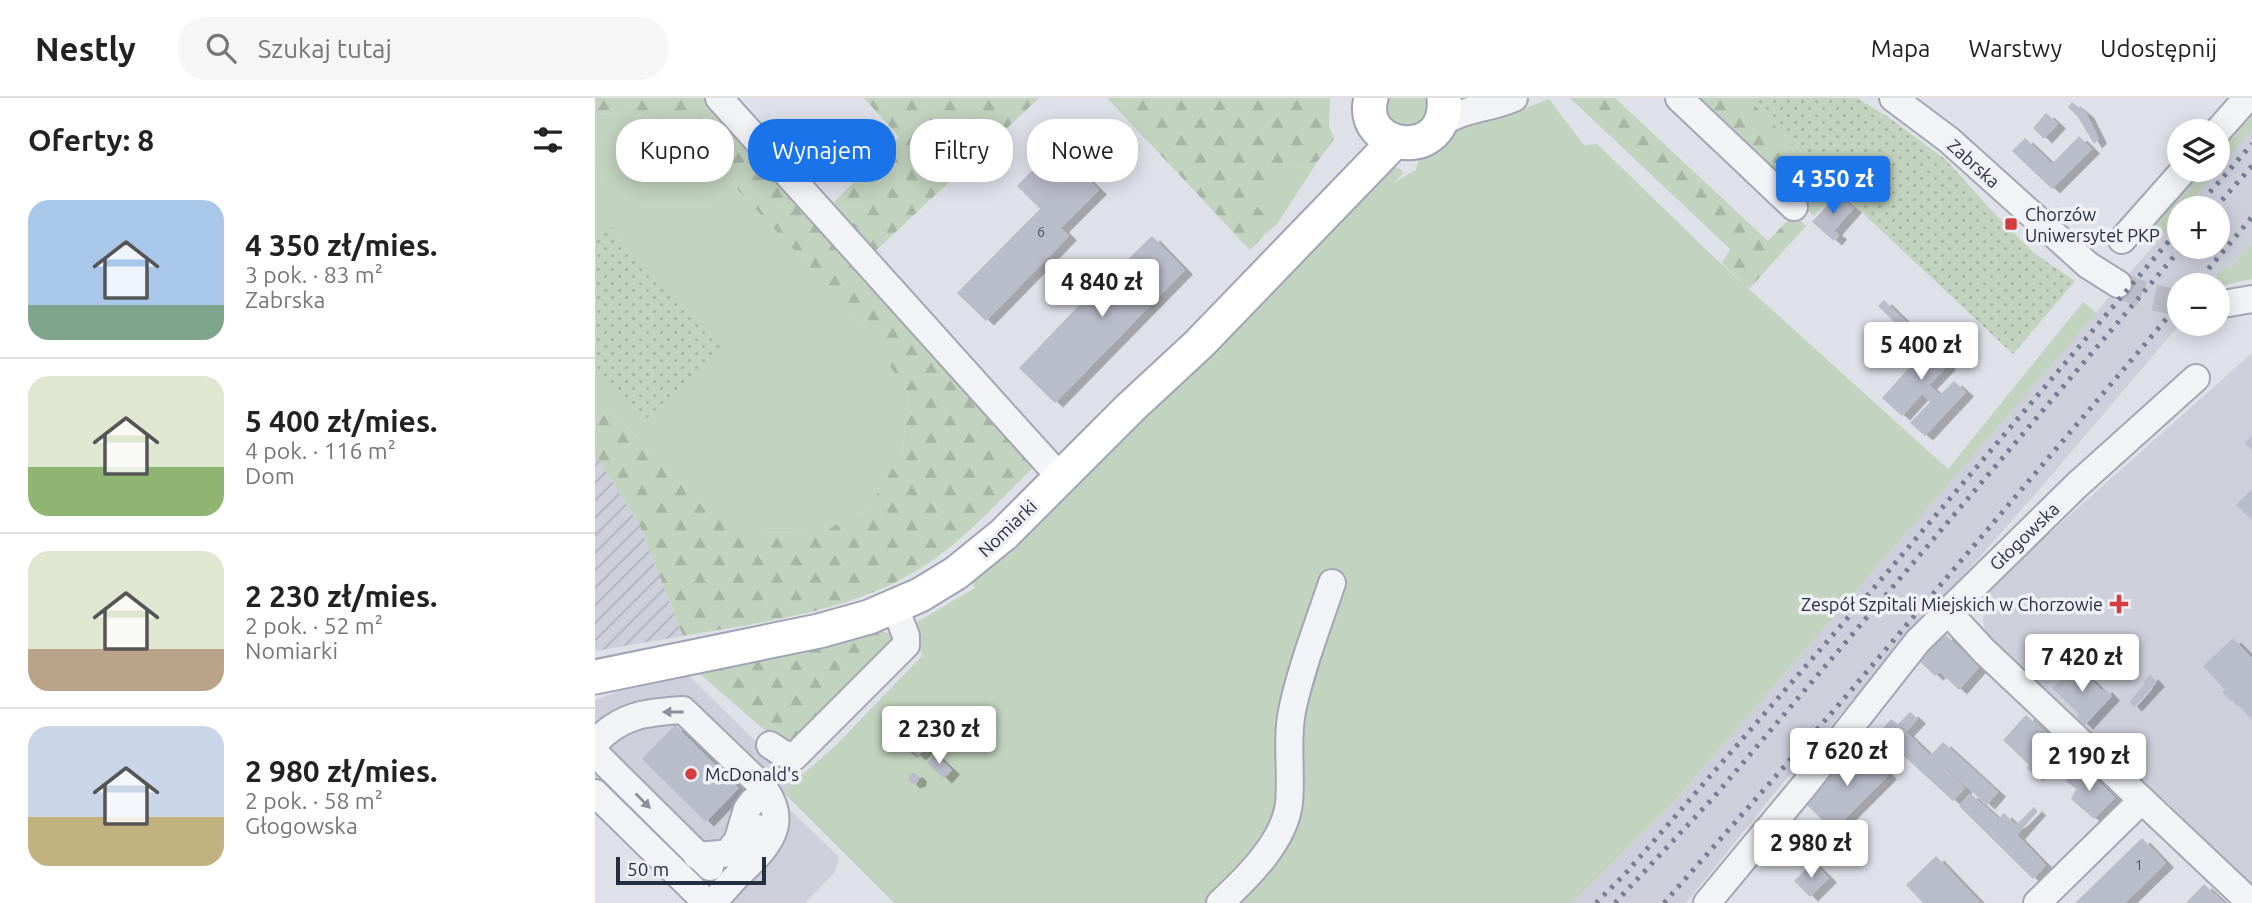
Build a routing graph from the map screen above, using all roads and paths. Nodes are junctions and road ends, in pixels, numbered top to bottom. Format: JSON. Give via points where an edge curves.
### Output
{"nodes":[{"id":1,"x":719,"y":98,"type":"edge"},
{"id":2,"x":1514,"y":98,"type":"edge"},
{"id":3,"x":1679,"y":98,"type":"edge"},
{"id":4,"x":1893,"y":98,"type":"edge"},
{"id":5,"x":2247,"y":98,"type":"edge"},
{"id":6,"x":1923,"y":106,"type":"edge"},
{"id":7,"x":1371,"y":107,"type":"edge"},
{"id":8,"x":1442,"y":111,"type":"edge"},
{"id":9,"x":2228,"y":119,"type":"edge"},
{"id":10,"x":1394,"y":142,"type":"junction"},
{"id":11,"x":2173,"y":182,"type":"edge"},
{"id":12,"x":1794,"y":208,"type":"dead end"},
{"id":13,"x":1321,"y":215,"type":"junction"},
{"id":14,"x":2122,"y":240,"type":"dead end"},
{"id":15,"x":2118,"y":284,"type":"tunnel mouth"},
{"id":16,"x":2252,"y":299,"type":"edge"},
{"id":17,"x":2230,"y":303,"type":"edge"},
{"id":18,"x":2196,"y":378,"type":"dead end"},
{"id":19,"x":1060,"y":477,"type":"junction"},
{"id":20,"x":1332,"y":583,"type":"dead end"},
{"id":21,"x":895,"y":607,"type":"junction"},
{"id":22,"x":1948,"y":612,"type":"junction"},
{"id":23,"x":596,"y":678,"type":"edge"},
{"id":24,"x":698,"y":724,"type":"junction"},
{"id":25,"x":595,"y":743,"type":"edge"},
{"id":26,"x":769,"y":745,"type":"dead end"},
{"id":27,"x":595,"y":753,"type":"edge"},
{"id":28,"x":595,"y":793,"type":"edge"},
{"id":29,"x":2142,"y":800,"type":"junction"},
{"id":30,"x":732,"y":865,"type":"junction"},
{"id":31,"x":709,"y":903,"type":"edge"},
{"id":32,"x":1220,"y":903,"type":"edge"},
{"id":33,"x":1707,"y":903,"type":"edge"},
{"id":34,"x":2037,"y":903,"type":"edge"},
{"id":35,"x":2251,"y":903,"type":"edge"}],
"edges":[{"from":1,"to":19,"type":"street"},
{"from":2,"to":8,"type":"street","via":[[1451,117]]},
{"from":3,"to":12,"type":"street"},
{"from":4,"to":6,"type":"street","name":"Zabrska"},
{"from":5,"to":9,"type":"street"},
{"from":6,"to":15,"type":"street","name":"Zabrska","via":[[1949,140],[2068,247]]},
{"from":7,"to":10,"type":"main road","via":[[1375,127]]},
{"from":7,"to":13,"type":"main road","name":"Nomiarki","via":[[1363,136]]},
{"from":8,"to":10,"type":"main road","via":[[1432,135],[1409,144]]},
{"from":10,"to":13,"type":"main road","name":"Nomiarki"},
{"from":11,"to":14,"type":"street"},
{"from":13,"to":19,"type":"main road","name":"Nomiarki","via":[[1209,334]]},
{"from":16,"to":17,"type":"street"},
{"from":18,"to":22,"type":"street","name":"Głogowska","via":[[2077,485]]},
{"from":19,"to":21,"type":"main road","name":"Nomiarki","via":[[974,560]]},
{"from":20,"to":32,"type":"street","via":[[1291,715],[1289,806],[1265,854]]},
{"from":21,"to":23,"type":"main road","name":"Nomiarki","via":[[819,631]]},
{"from":21,"to":26,"type":"street","via":[[906,645],[794,757]]},
{"from":22,"to":29,"type":"street"},
{"from":22,"to":33,"type":"street","name":"Głogowska","via":[[1918,641]]},
{"from":24,"to":25,"type":"street","one_way":true,"via":[[683,710],[629,717],[612,725]]},
{"from":24,"to":30,"type":"street","via":[[696,738],[749,791],[758,813],[753,841]]},
{"from":24,"to":30,"type":"street","via":[[772,798],[772,837],[766,848]]},
{"from":27,"to":30,"type":"street","one_way":true,"via":[[710,867]]},
{"from":28,"to":31,"type":"street"},
{"from":29,"to":34,"type":"street"},
{"from":29,"to":35,"type":"street"},
{"from":30,"to":31,"type":"street"}]}
